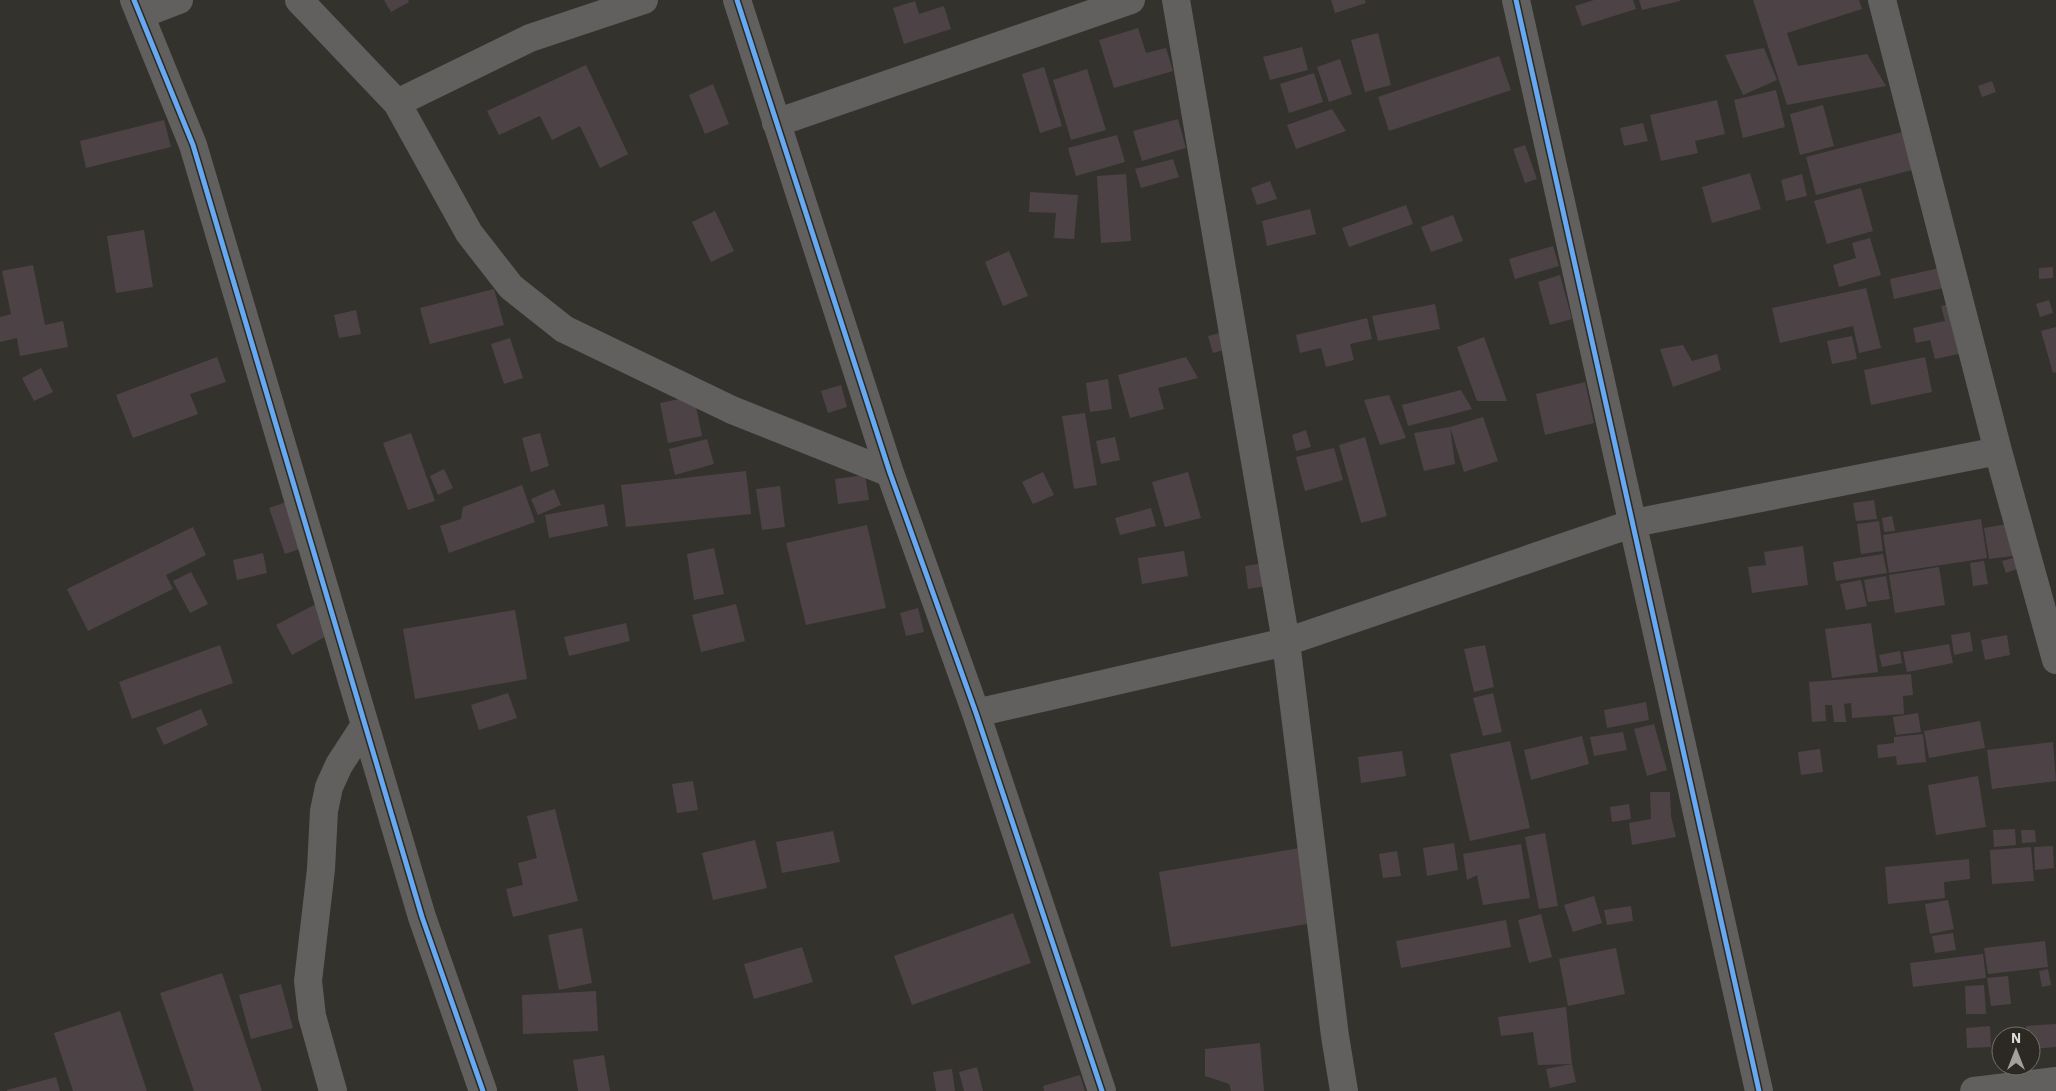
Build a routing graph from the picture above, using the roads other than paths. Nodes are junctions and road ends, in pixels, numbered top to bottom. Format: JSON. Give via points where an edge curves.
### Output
{"nodes":[{"id":1,"x":179,"y":0,"type":"edge"},
{"id":2,"x":299,"y":0,"type":"edge"},
{"id":3,"x":644,"y":0,"type":"edge"},
{"id":4,"x":737,"y":0,"type":"edge"},
{"id":5,"x":1131,"y":0,"type":"edge"},
{"id":6,"x":1176,"y":0,"type":"edge"},
{"id":7,"x":1516,"y":0,"type":"edge"},
{"id":8,"x":1882,"y":0,"type":"edge"},
{"id":9,"x":136,"y":8,"type":"edge"},
{"id":10,"x":397,"y":103,"type":"junction"},
{"id":11,"x":776,"y":123,"type":"junction"},
{"id":12,"x":1998,"y":451,"type":"junction"},
{"id":13,"x":890,"y":473,"type":"junction"},
{"id":14,"x":1634,"y":523,"type":"junction"},
{"id":15,"x":1286,"y":642,"type":"junction"},
{"id":16,"x":2056,"y":660,"type":"edge"},
{"id":17,"x":976,"y":713,"type":"junction"},
{"id":18,"x":365,"y":725,"type":"junction"},
{"id":19,"x":2056,"y":1081,"type":"edge"},
{"id":20,"x":333,"y":1091,"type":"edge"},
{"id":21,"x":483,"y":1091,"type":"edge"},
{"id":22,"x":1102,"y":1091,"type":"edge"},
{"id":23,"x":1344,"y":1091,"type":"edge"},
{"id":24,"x":1759,"y":1091,"type":"edge"},
{"id":25,"x":1974,"y":1091,"type":"edge"}],
"edges":[{"from":1,"to":9,"type":"street"},
{"from":2,"to":10,"type":"street"},
{"from":3,"to":10,"type":"street","via":[[530,38]]},
{"from":4,"to":11,"type":"street"},
{"from":5,"to":11,"type":"street"},
{"from":6,"to":15,"type":"street"},
{"from":7,"to":14,"type":"street"},
{"from":8,"to":12,"type":"street"},
{"from":9,"to":18,"type":"street","via":[[193,145]]},
{"from":10,"to":13,"type":"street","via":[[469,233],[511,287],[564,329],[732,410]]},
{"from":11,"to":13,"type":"street"},
{"from":12,"to":14,"type":"street"},
{"from":12,"to":16,"type":"street"},
{"from":13,"to":17,"type":"street"},
{"from":14,"to":15,"type":"street"},
{"from":14,"to":24,"type":"street"},
{"from":15,"to":17,"type":"street"},
{"from":15,"to":23,"type":"street"},
{"from":17,"to":22,"type":"street"},
{"from":18,"to":20,"type":"street","via":[[329,787],[308,981],[312,1016]]},
{"from":18,"to":21,"type":"street","via":[[422,918]]},
{"from":19,"to":25,"type":"street"}]}
